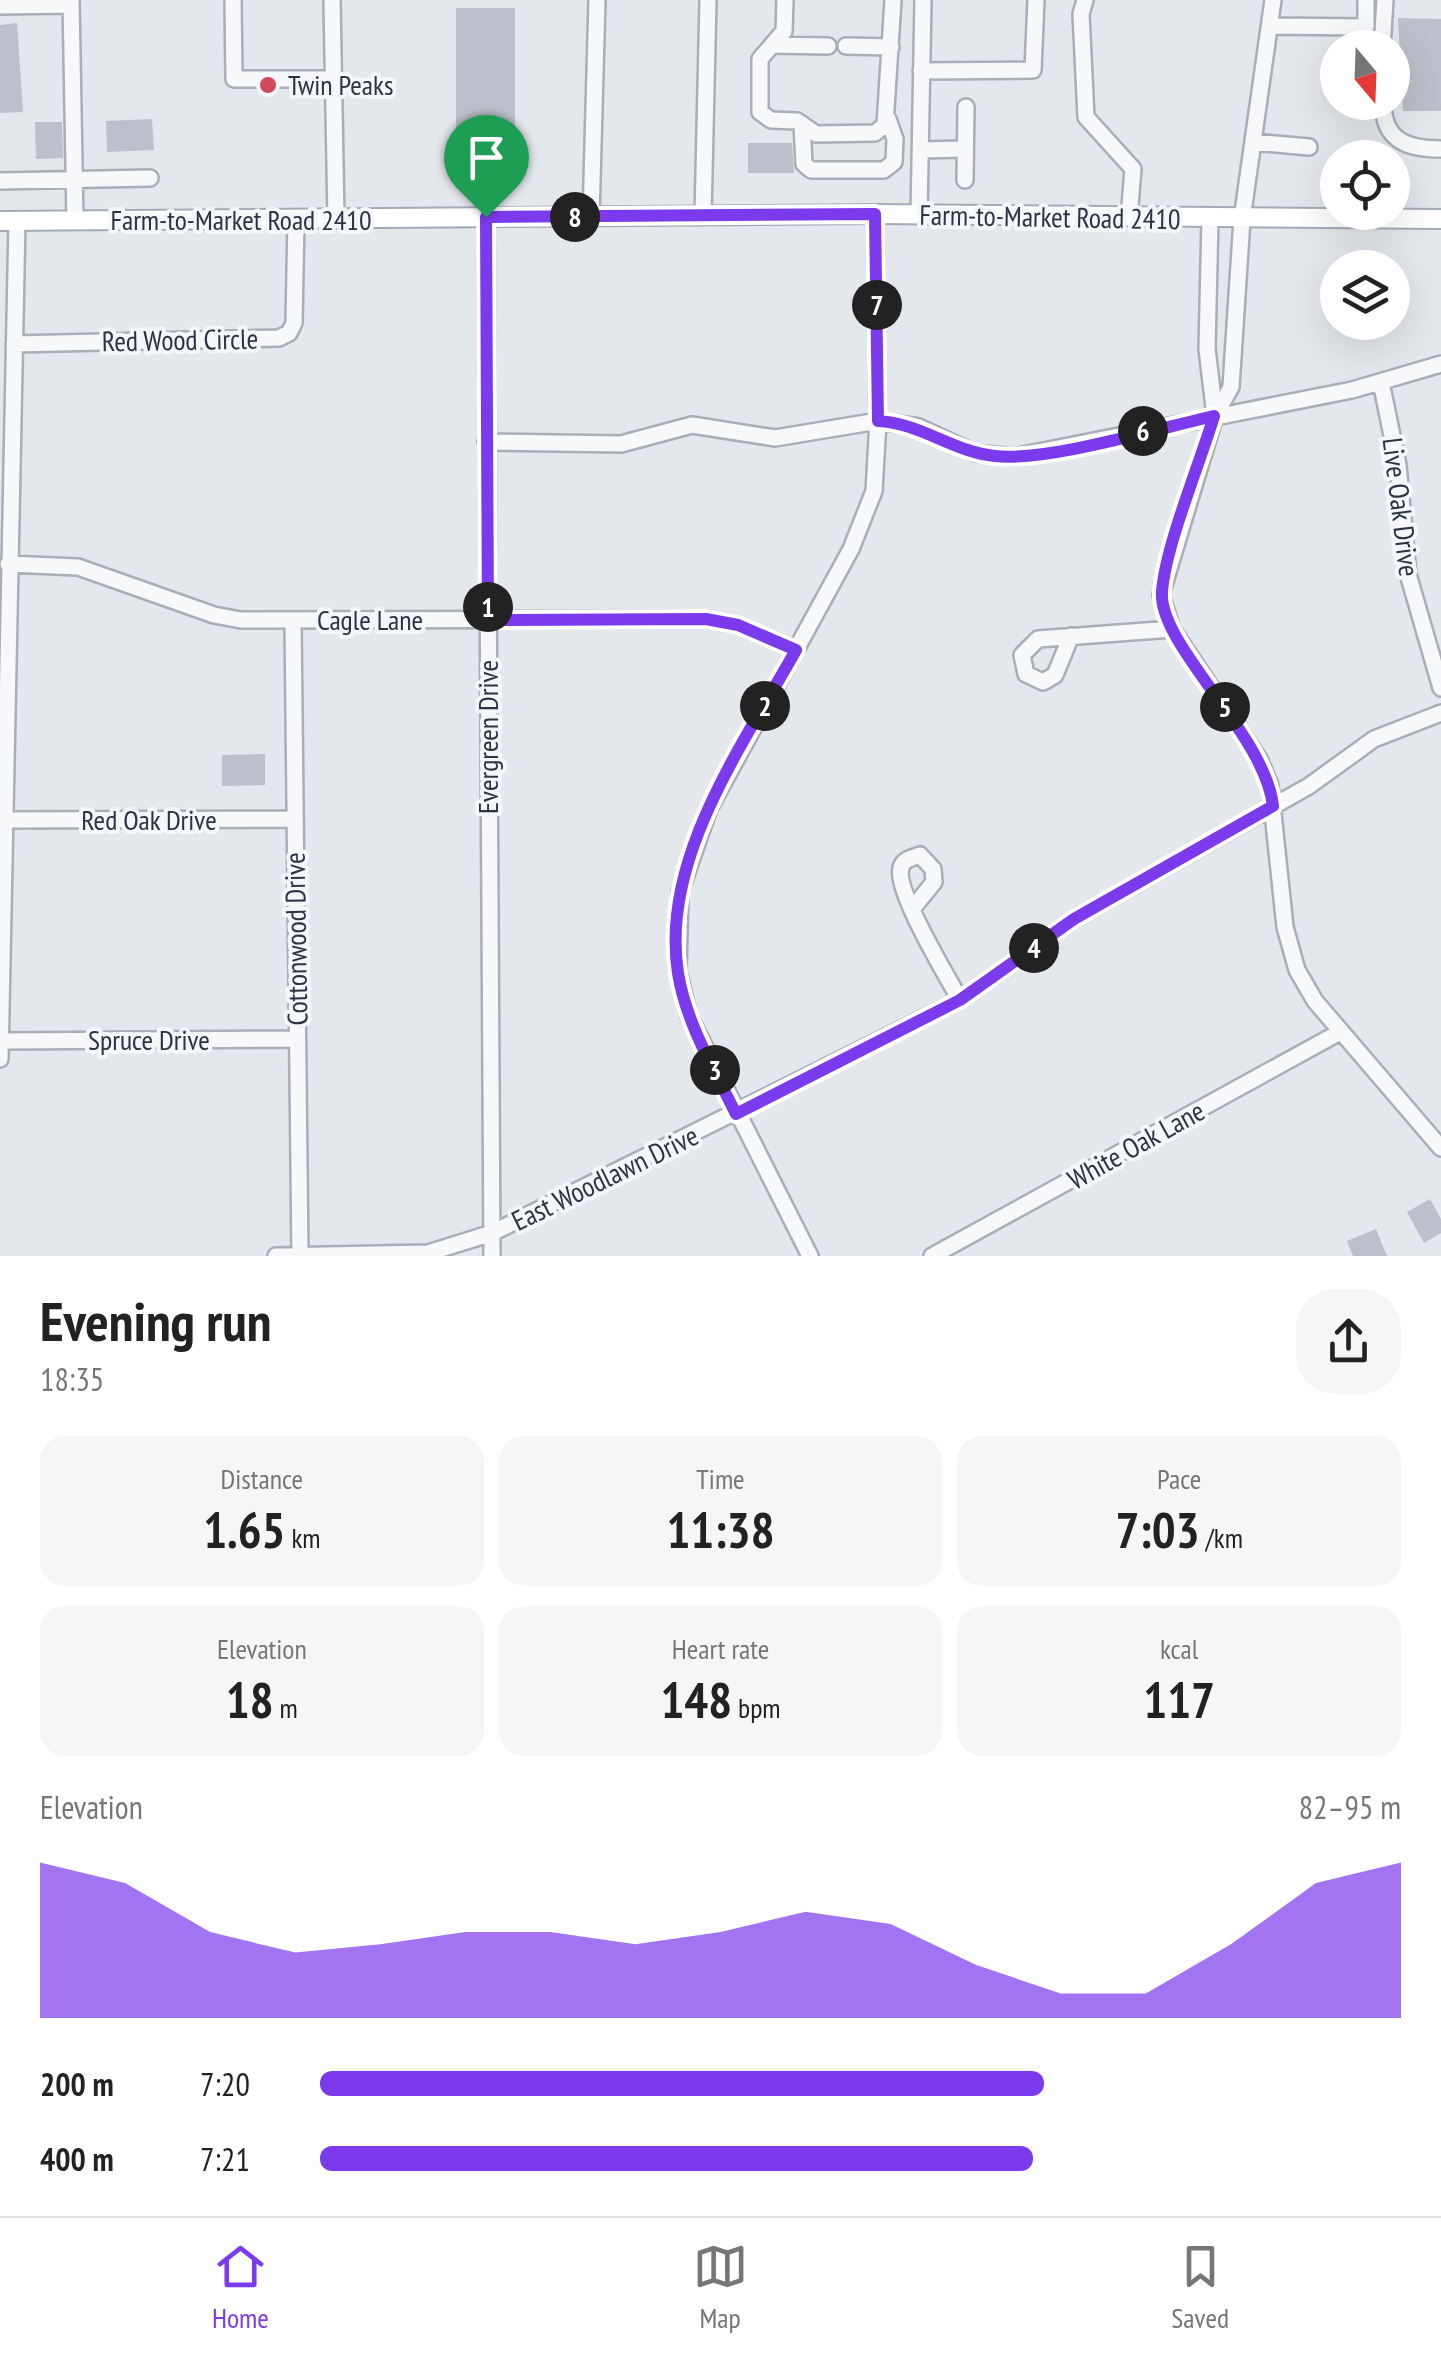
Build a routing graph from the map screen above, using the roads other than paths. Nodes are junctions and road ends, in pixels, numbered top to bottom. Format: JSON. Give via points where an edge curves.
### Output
{"nodes":[{"id":1,"x":233,"y":0,"type":"edge"},
{"id":2,"x":332,"y":0,"type":"edge"},
{"id":3,"x":597,"y":0,"type":"edge"},
{"id":4,"x":708,"y":0,"type":"edge"},
{"id":5,"x":785,"y":0,"type":"edge"},
{"id":6,"x":1036,"y":0,"type":"edge"},
{"id":7,"x":1085,"y":0,"type":"edge"},
{"id":8,"x":1272,"y":0,"type":"edge"},
{"id":9,"x":1366,"y":0,"type":"edge"},
{"id":10,"x":1385,"y":0,"type":"edge"},
{"id":11,"x":71,"y":2,"type":"edge"},
{"id":12,"x":893,"y":2,"type":"edge"},
{"id":13,"x":923,"y":2,"type":"edge"},
{"id":14,"x":0,"y":6,"type":"edge"},
{"id":15,"x":1271,"y":26,"type":"junction"},
{"id":16,"x":1383,"y":30,"type":"edge"},
{"id":17,"x":772,"y":45,"type":"junction"},
{"id":18,"x":828,"y":46,"type":"dead end"},
{"id":19,"x":846,"y":46,"type":"dead end"},
{"id":20,"x":891,"y":46,"type":"junction"},
{"id":21,"x":921,"y":71,"type":"junction"},
{"id":22,"x":334,"y":79,"type":"junction"},
{"id":23,"x":966,"y":108,"type":"dead end"},
{"id":24,"x":888,"y":120,"type":"junction"},
{"id":25,"x":1383,"y":120,"type":"edge"},
{"id":26,"x":802,"y":124,"type":"junction"},
{"id":27,"x":1254,"y":142,"type":"junction"},
{"id":28,"x":1308,"y":147,"type":"dead end"},
{"id":29,"x":966,"y":149,"type":"junction"},
{"id":30,"x":1441,"y":149,"type":"edge"},
{"id":31,"x":920,"y":150,"type":"junction"},
{"id":32,"x":150,"y":178,"type":"dead end"},
{"id":33,"x":74,"y":180,"type":"junction"},
{"id":34,"x":966,"y":180,"type":"dead end"},
{"id":35,"x":0,"y":181,"type":"edge"},
{"id":36,"x":875,"y":214,"type":"junction"},
{"id":37,"x":919,"y":215,"type":"junction"},
{"id":38,"x":591,"y":216,"type":"junction"},
{"id":39,"x":704,"y":216,"type":"junction"},
{"id":40,"x":486,"y":217,"type":"junction"},
{"id":41,"x":1130,"y":218,"type":"junction"},
{"id":42,"x":336,"y":219,"type":"junction"},
{"id":43,"x":1210,"y":219,"type":"junction"},
{"id":44,"x":1242,"y":219,"type":"junction"},
{"id":45,"x":1441,"y":219,"type":"edge"},
{"id":46,"x":296,"y":220,"type":"junction"},
{"id":47,"x":9,"y":221,"type":"edge"},
{"id":48,"x":75,"y":221,"type":"junction"},
{"id":49,"x":14,"y":344,"type":"junction"},
{"id":50,"x":1441,"y":364,"type":"edge"},
{"id":51,"x":1381,"y":382,"type":"junction"},
{"id":52,"x":1214,"y":416,"type":"junction"},
{"id":53,"x":878,"y":421,"type":"junction"},
{"id":54,"x":486,"y":442,"type":"junction"},
{"id":55,"x":8,"y":564,"type":"junction"},
{"id":56,"x":488,"y":620,"type":"junction"},
{"id":57,"x":293,"y":621,"type":"junction"},
{"id":58,"x":1172,"y":628,"type":"junction"},
{"id":59,"x":1070,"y":636,"type":"dead end"},
{"id":60,"x":796,"y":650,"type":"junction"},
{"id":61,"x":1441,"y":688,"type":"edge"},
{"id":62,"x":1441,"y":713,"type":"edge"},
{"id":63,"x":3,"y":733,"type":"edge"},
{"id":64,"x":1273,"y":806,"type":"junction"},
{"id":65,"x":4,"y":820,"type":"junction"},
{"id":66,"x":294,"y":820,"type":"junction"},
{"id":67,"x":913,"y":908,"type":"dead end"},
{"id":68,"x":960,"y":1000,"type":"junction"},
{"id":69,"x":1340,"y":1032,"type":"junction"},
{"id":70,"x":297,"y":1039,"type":"junction"},
{"id":71,"x":0,"y":1041,"type":"edge"},
{"id":72,"x":0,"y":1059,"type":"edge"},
{"id":73,"x":736,"y":1114,"type":"junction"},
{"id":74,"x":1441,"y":1148,"type":"edge"},
{"id":75,"x":492,"y":1234,"type":"junction"},
{"id":76,"x":276,"y":1256,"type":"edge"},
{"id":77,"x":300,"y":1256,"type":"edge"},
{"id":78,"x":492,"y":1256,"type":"edge"},
{"id":79,"x":810,"y":1256,"type":"edge"},
{"id":80,"x":932,"y":1256,"type":"edge"}],
"edges":[{"from":1,"to":22,"type":"street","via":[[234,79]]},
{"from":2,"to":22,"type":"street"},
{"from":3,"to":38,"type":"street"},
{"from":4,"to":39,"type":"street"},
{"from":5,"to":17,"type":"street","via":[[784,32]]},
{"from":6,"to":21,"type":"street","via":[[1033,70]]},
{"from":7,"to":41,"type":"street","via":[[1085,113],[1133,170]]},
{"from":8,"to":15,"type":"street"},
{"from":9,"to":15,"type":"street","via":[[1366,27]]},
{"from":10,"to":16,"type":"street"},
{"from":11,"to":14,"type":"street"},
{"from":11,"to":33,"type":"street"},
{"from":12,"to":13,"type":"street"},
{"from":12,"to":20,"type":"street"},
{"from":13,"to":21,"type":"street"},
{"from":15,"to":27,"type":"street"},
{"from":17,"to":18,"type":"street"},
{"from":17,"to":26,"type":"street","via":[[759,64],[760,112]]},
{"from":19,"to":20,"type":"street"},
{"from":20,"to":24,"type":"street"},
{"from":21,"to":31,"type":"street"},
{"from":22,"to":42,"type":"street"},
{"from":23,"to":29,"type":"street"},
{"from":24,"to":26,"type":"street","via":[[875,133],[816,134]]},
{"from":24,"to":26,"type":"street","via":[[894,162],[884,170],[811,170],[804,164]]},
{"from":25,"to":30,"type":"street","via":[[1406,146]]},
{"from":27,"to":28,"type":"street"},
{"from":27,"to":44,"type":"street"},
{"from":29,"to":31,"type":"street"},
{"from":29,"to":34,"type":"street"},
{"from":31,"to":37,"type":"street"},
{"from":32,"to":33,"type":"street"},
{"from":33,"to":35,"type":"street"},
{"from":33,"to":48,"type":"street"},
{"from":36,"to":37,"type":"main road","name":"Farm-to-Market Road 2410"},
{"from":36,"to":39,"type":"main road","name":"Farm-to-Market Road 2410"},
{"from":36,"to":53,"type":"street"},
{"from":37,"to":41,"type":"main road","name":"Farm-to-Market Road 2410"},
{"from":38,"to":39,"type":"main road","name":"Farm-to-Market Road 2410"},
{"from":38,"to":40,"type":"main road","name":"Farm-to-Market Road 2410"},
{"from":40,"to":42,"type":"main road","name":"Farm-to-Market Road 2410"},
{"from":40,"to":54,"type":"street","name":"Evergreen Drive"},
{"from":41,"to":43,"type":"main road","name":"Farm-to-Market Road 2410"},
{"from":42,"to":46,"type":"main road","name":"Farm-to-Market Road 2410"},
{"from":43,"to":44,"type":"main road","name":"Farm-to-Market Road 2410"},
{"from":43,"to":52,"type":"street","via":[[1206,349]]},
{"from":44,"to":45,"type":"main road","name":"Farm-to-Market Road 2410"},
{"from":44,"to":52,"type":"street","via":[[1232,386]]},
{"from":46,"to":48,"type":"main road","name":"Farm-to-Market Road 2410"},
{"from":46,"to":49,"type":"street","name":"Red Wood Circle","via":[[294,323],[278,338]]},
{"from":47,"to":48,"type":"main road","name":"Farm-to-Market Road 2410"},
{"from":47,"to":49,"type":"street"},
{"from":49,"to":55,"type":"street"},
{"from":50,"to":51,"type":"street"},
{"from":51,"to":52,"type":"street"},
{"from":51,"to":61,"type":"street","name":"Live Oak Drive","via":[[1398,465],[1408,574]]},
{"from":52,"to":53,"type":"street","via":[[1013,457],[975,453],[919,428]]},
{"from":52,"to":58,"type":"street","via":[[1165,574],[1161,595]]},
{"from":53,"to":54,"type":"street","via":[[774,438],[692,425],[621,444]]},
{"from":53,"to":60,"type":"street","via":[[867,514]]},
{"from":54,"to":56,"type":"street","name":"Evergreen Drive"},
{"from":55,"to":57,"type":"street","name":"Cagle Lane","via":[[78,567],[214,615]]},
{"from":55,"to":63,"type":"street"},
{"from":56,"to":57,"type":"street","name":"Cagle Lane"},
{"from":56,"to":60,"type":"street","name":"Cagle Lane","via":[[706,619]]},
{"from":56,"to":75,"type":"street","name":"Evergreen Drive"},
{"from":57,"to":66,"type":"street","name":"Cottonwood Drive"},
{"from":58,"to":59,"type":"street"},
{"from":58,"to":64,"type":"street","via":[[1259,759]]},
{"from":60,"to":73,"type":"street","via":[[709,809],[680,892],[678,970],[685,1001]]},
{"from":62,"to":64,"type":"street","name":"East Woodlawn Drive","via":[[1374,738]]},
{"from":63,"to":65,"type":"street"},
{"from":64,"to":68,"type":"street","name":"East Woodlawn Drive","via":[[1074,919]]},
{"from":64,"to":69,"type":"street","via":[[1291,952]]},
{"from":65,"to":66,"type":"street","name":"Red Oak Drive"},
{"from":65,"to":71,"type":"street"},
{"from":66,"to":70,"type":"street","name":"Cottonwood Drive"},
{"from":67,"to":68,"type":"street"},
{"from":68,"to":73,"type":"street","name":"East Woodlawn Drive"},
{"from":69,"to":74,"type":"street"},
{"from":69,"to":80,"type":"street","name":"White Oak Lane"},
{"from":70,"to":71,"type":"street","name":"Spruce Drive"},
{"from":70,"to":77,"type":"street","name":"Cottonwood Drive"},
{"from":71,"to":72,"type":"street"},
{"from":73,"to":75,"type":"street","name":"East Woodlawn Drive"},
{"from":73,"to":79,"type":"street"},
{"from":75,"to":77,"type":"street","name":"East Woodlawn Drive","via":[[428,1252]]},
{"from":75,"to":78,"type":"street","name":"Evergreen Drive"},
{"from":76,"to":77,"type":"street","name":"East Woodlawn Drive"}]}
